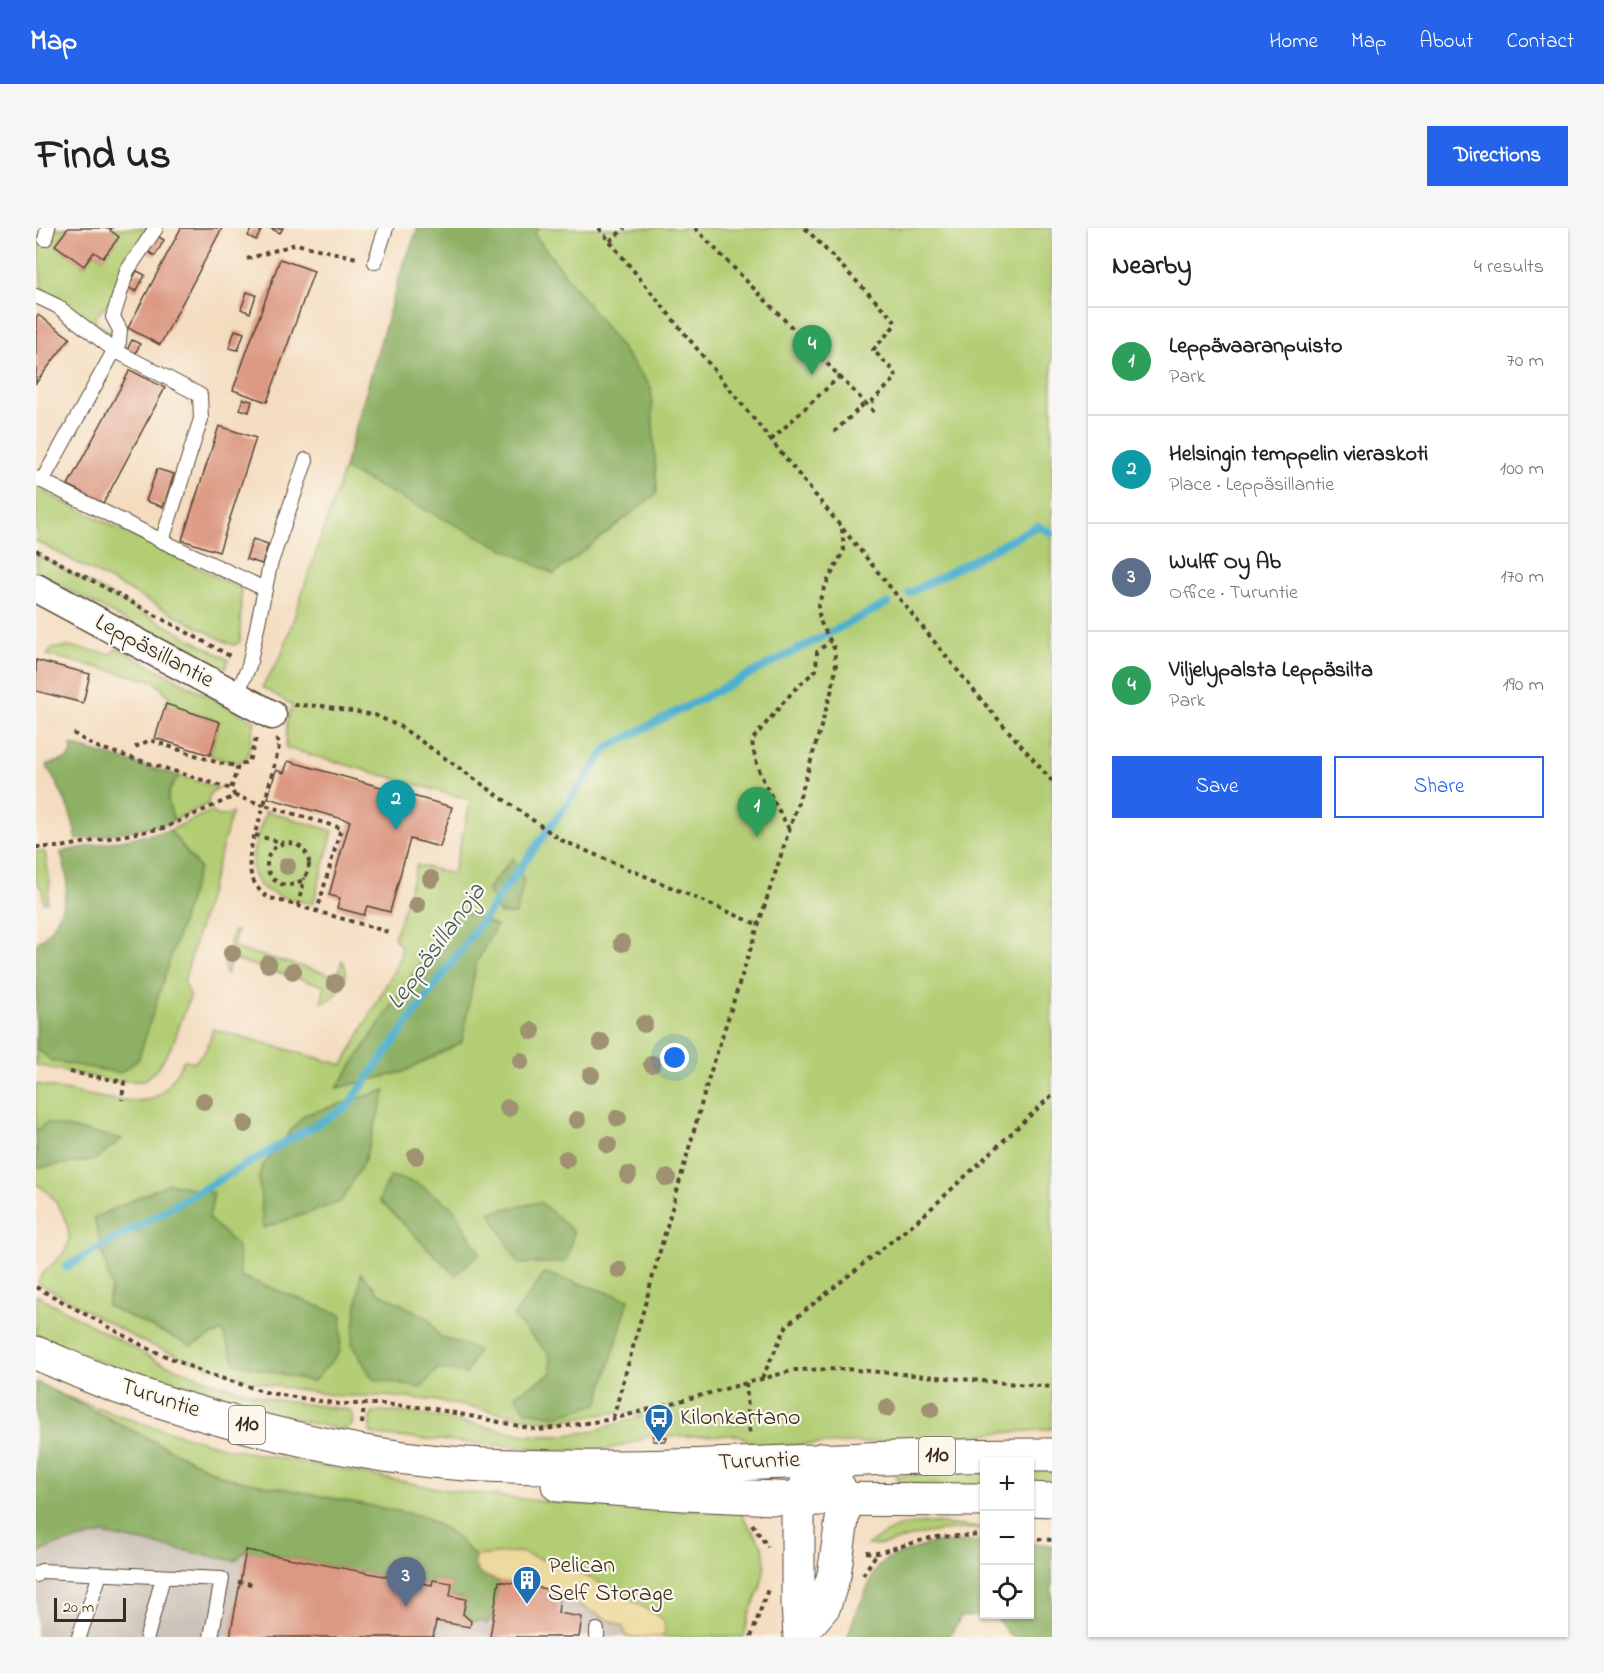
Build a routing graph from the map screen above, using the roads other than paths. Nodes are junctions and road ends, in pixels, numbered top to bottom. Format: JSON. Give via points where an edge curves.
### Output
{"nodes":[{"id":1,"x":156,"y":228,"type":"edge"},
{"id":2,"x":386,"y":228,"type":"edge"},
{"id":3,"x":375,"y":262,"type":"road end"},
{"id":4,"x":36,"y":296,"type":"edge"},
{"id":5,"x":114,"y":350,"type":"junction"},
{"id":6,"x":306,"y":460,"type":"dead end"},
{"id":7,"x":39,"y":480,"type":"edge"},
{"id":8,"x":162,"y":541,"type":"junction"},
{"id":9,"x":36,"y":588,"type":"edge"},
{"id":10,"x":266,"y":589,"type":"junction"},
{"id":11,"x":260,"y":713,"type":"joint"},
{"id":12,"x":36,"y":1353,"type":"edge"},
{"id":13,"x":1052,"y":1455,"type":"edge"},
{"id":14,"x":823,"y":1459,"type":"junction"},
{"id":15,"x":466,"y":1464,"type":"junction"},
{"id":16,"x":798,"y":1499,"type":"junction"},
{"id":17,"x":1034,"y":1499,"type":"edge"},
{"id":18,"x":845,"y":1500,"type":"junction"},
{"id":19,"x":980,"y":1500,"type":"edge"},
{"id":20,"x":1052,"y":1500,"type":"edge"},
{"id":21,"x":100,"y":1574,"type":"junction"},
{"id":22,"x":36,"y":1575,"type":"edge"},
{"id":23,"x":163,"y":1577,"type":"junction"},
{"id":24,"x":801,"y":1635,"type":"edge"},
{"id":25,"x":79,"y":1637,"type":"edge"},
{"id":26,"x":147,"y":1637,"type":"edge"},
{"id":27,"x":211,"y":1637,"type":"edge"}],
"edges":[{"from":1,"to":5,"type":"lane","via":[[127,271],[120,290],[113,317],[120,330]]},
{"from":2,"to":3,"type":"lane"},
{"from":4,"to":5,"type":"lane","via":[[57,306]]},
{"from":5,"to":7,"type":"lane"},
{"from":5,"to":8,"type":"lane","via":[[200,395],[201,419]]},
{"from":6,"to":10,"type":"lane","via":[[270,565]]},
{"from":7,"to":8,"type":"lane"},
{"from":8,"to":10,"type":"lane"},
{"from":9,"to":11,"type":"street","name":"Leppäsillantie"},
{"from":10,"to":11,"type":"lane","via":[[249,666]]},
{"from":12,"to":15,"type":"main road","name":"Turuntie","number":"110","via":[[117,1386],[276,1433],[361,1450]]},
{"from":13,"to":14,"type":"main road","name":"Turuntie","number":"110"},
{"from":14,"to":15,"type":"main road","name":"Turuntie","number":"110","via":[[662,1466]]},
{"from":14,"to":16,"type":"main road"},
{"from":14,"to":18,"type":"main road"},
{"from":15,"to":16,"type":"main road","name":"Turuntie","number":"110","via":[[564,1487]]},
{"from":16,"to":18,"type":"main road","name":"Turuntie","number":"110"},
{"from":16,"to":24,"type":"main road"},
{"from":17,"to":20,"type":"main road"},
{"from":18,"to":19,"type":"main road","name":"Turuntie","number":"110"},
{"from":18,"to":24,"type":"main road","via":[[831,1586],[824,1606]]},
{"from":21,"to":22,"type":"lane","via":[[41,1571]]},
{"from":21,"to":23,"type":"lane"},
{"from":21,"to":25,"type":"lane"},
{"from":23,"to":26,"type":"lane"},
{"from":23,"to":27,"type":"lane","via":[[222,1579]]}]}
